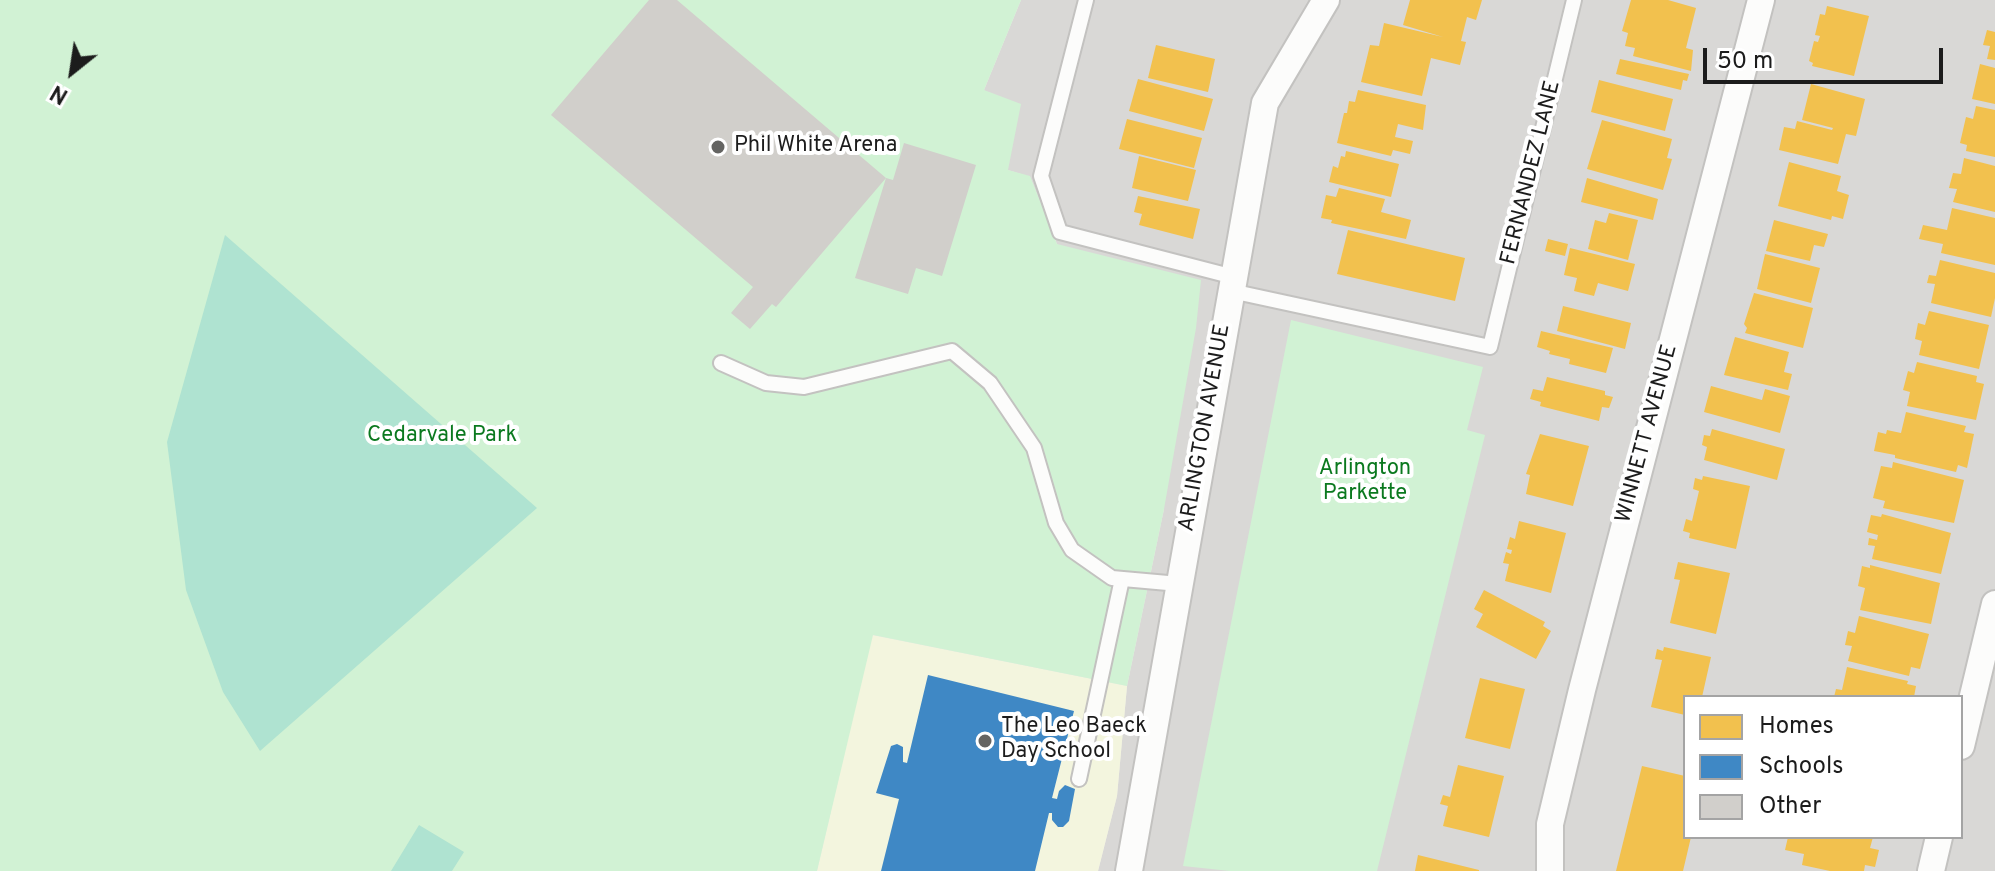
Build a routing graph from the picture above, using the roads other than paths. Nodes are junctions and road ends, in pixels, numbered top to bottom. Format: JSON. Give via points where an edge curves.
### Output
{"nodes":[{"id":1,"x":1086,"y":0,"type":"edge"},
{"id":2,"x":1326,"y":0,"type":"edge"},
{"id":3,"x":1574,"y":0,"type":"edge"},
{"id":4,"x":1761,"y":0,"type":"edge"},
{"id":5,"x":1232,"y":284,"type":"junction"},
{"id":6,"x":721,"y":363,"type":"dead end"},
{"id":7,"x":1122,"y":579,"type":"junction"},
{"id":8,"x":1179,"y":584,"type":"junction"},
{"id":9,"x":1995,"y":604,"type":"edge"},
{"id":10,"x":1963,"y":738,"type":"edge"},
{"id":11,"x":1079,"y":779,"type":"dead end"},
{"id":12,"x":1939,"y":839,"type":"edge"},
{"id":13,"x":1129,"y":871,"type":"edge"},
{"id":14,"x":1550,"y":871,"type":"edge"},
{"id":15,"x":1931,"y":871,"type":"edge"}],
"edges":[{"from":1,"to":5,"type":"lane","via":[[1041,176],[1060,232]]},
{"from":2,"to":5,"type":"street","name":"ARLINGTON AVENUE","via":[[1265,103]]},
{"from":3,"to":5,"type":"lane","name":"FERNANDEZ LANE","via":[[1490,347]]},
{"from":4,"to":14,"type":"street","name":"WINNETT AVENUE","via":[[1578,705],[1550,824]]},
{"from":5,"to":8,"type":"street","name":"ARLINGTON AVENUE"},
{"from":6,"to":7,"type":"lane","via":[[766,383],[804,387],[952,351],[990,383],[1034,448],[1056,523],[1072,550],[1112,578]]},
{"from":7,"to":8,"type":"lane"},
{"from":7,"to":11,"type":"lane"},
{"from":8,"to":13,"type":"street","name":"ARLINGTON AVENUE"},
{"from":9,"to":10,"type":"street"},
{"from":12,"to":15,"type":"street"}]}
